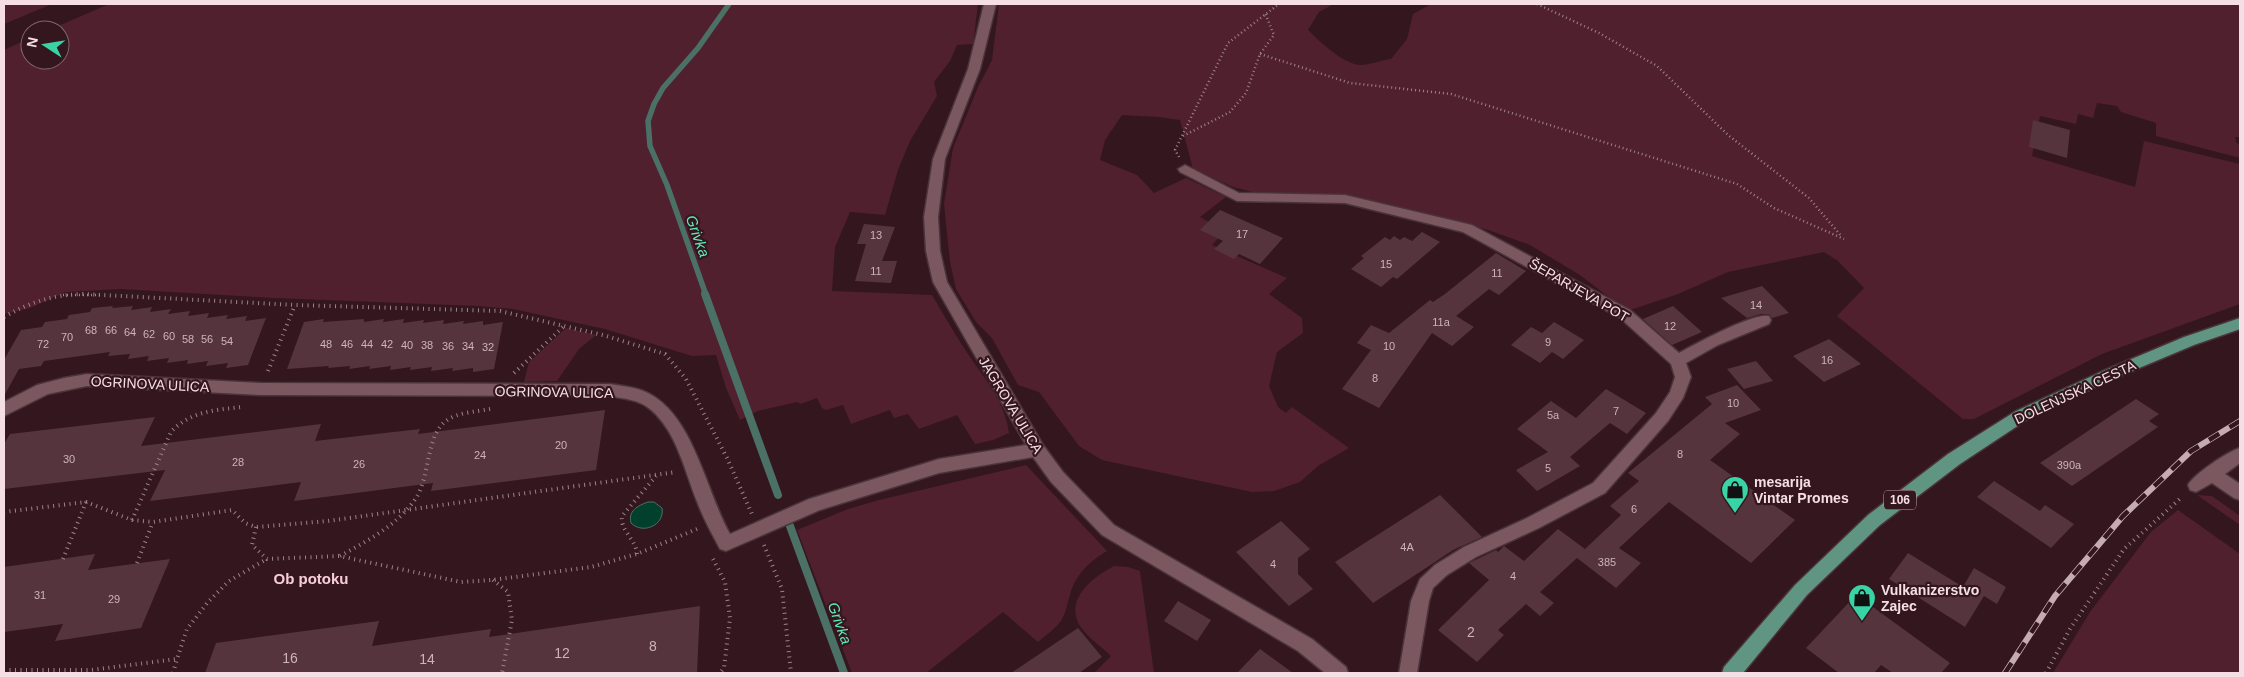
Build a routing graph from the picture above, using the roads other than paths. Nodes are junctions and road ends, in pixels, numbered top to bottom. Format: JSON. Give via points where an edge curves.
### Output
{"nodes":[{"id":1,"x":990,"y":4,"type":"edge"},
{"id":2,"x":1185,"y":169,"type":"road end"},
{"id":3,"x":1764,"y":320,"type":"dead end"},
{"id":4,"x":2240,"y":323,"type":"edge"},
{"id":5,"x":1678,"y":361,"type":"junction"},
{"id":6,"x":4,"y":410,"type":"edge"},
{"id":7,"x":1037,"y":450,"type":"junction"},
{"id":8,"x":2240,"y":454,"type":"edge"},
{"id":9,"x":2211,"y":473,"type":"junction"},
{"id":10,"x":2196,"y":485,"type":"road end"},
{"id":11,"x":2240,"y":493,"type":"edge"},
{"id":12,"x":1339,"y":673,"type":"edge"},
{"id":13,"x":1408,"y":673,"type":"edge"},
{"id":14,"x":1730,"y":673,"type":"edge"}],
"edges":[{"from":1,"to":7,"type":"street","name":"JAGROVA ULICA","via":[[974,70],[939,159],[931,217],[933,251],[940,282]]},
{"from":2,"to":5,"type":"street","name":"ŠEPARJEVA POT","via":[[1237,197],[1345,198],[1467,228],[1625,314]]},
{"from":3,"to":5,"type":"street","via":[[1713,341]]},
{"from":4,"to":14,"type":"main road","name":"DOLENJSKA CESTA","number":"106","via":[[2108,375],[2022,415],[1954,458],[1874,520],[1801,590]]},
{"from":5,"to":13,"type":"street","via":[[1683,376],[1677,394],[1662,417],[1599,488],[1470,552],[1426,584],[1420,601]]},
{"from":6,"to":7,"type":"street","name":"OGRINOVA ULICA","via":[[35,392],[63,382],[87,380],[261,388],[610,390],[640,396],[656,405],[666,416],[726,544],[816,504],[939,466]]},
{"from":7,"to":12,"type":"street","name":"JAGROVA ULICA","via":[[1057,477],[1108,530],[1305,645]]},
{"from":8,"to":9,"type":"street"},
{"from":9,"to":10,"type":"street"},
{"from":9,"to":11,"type":"street"}]}
